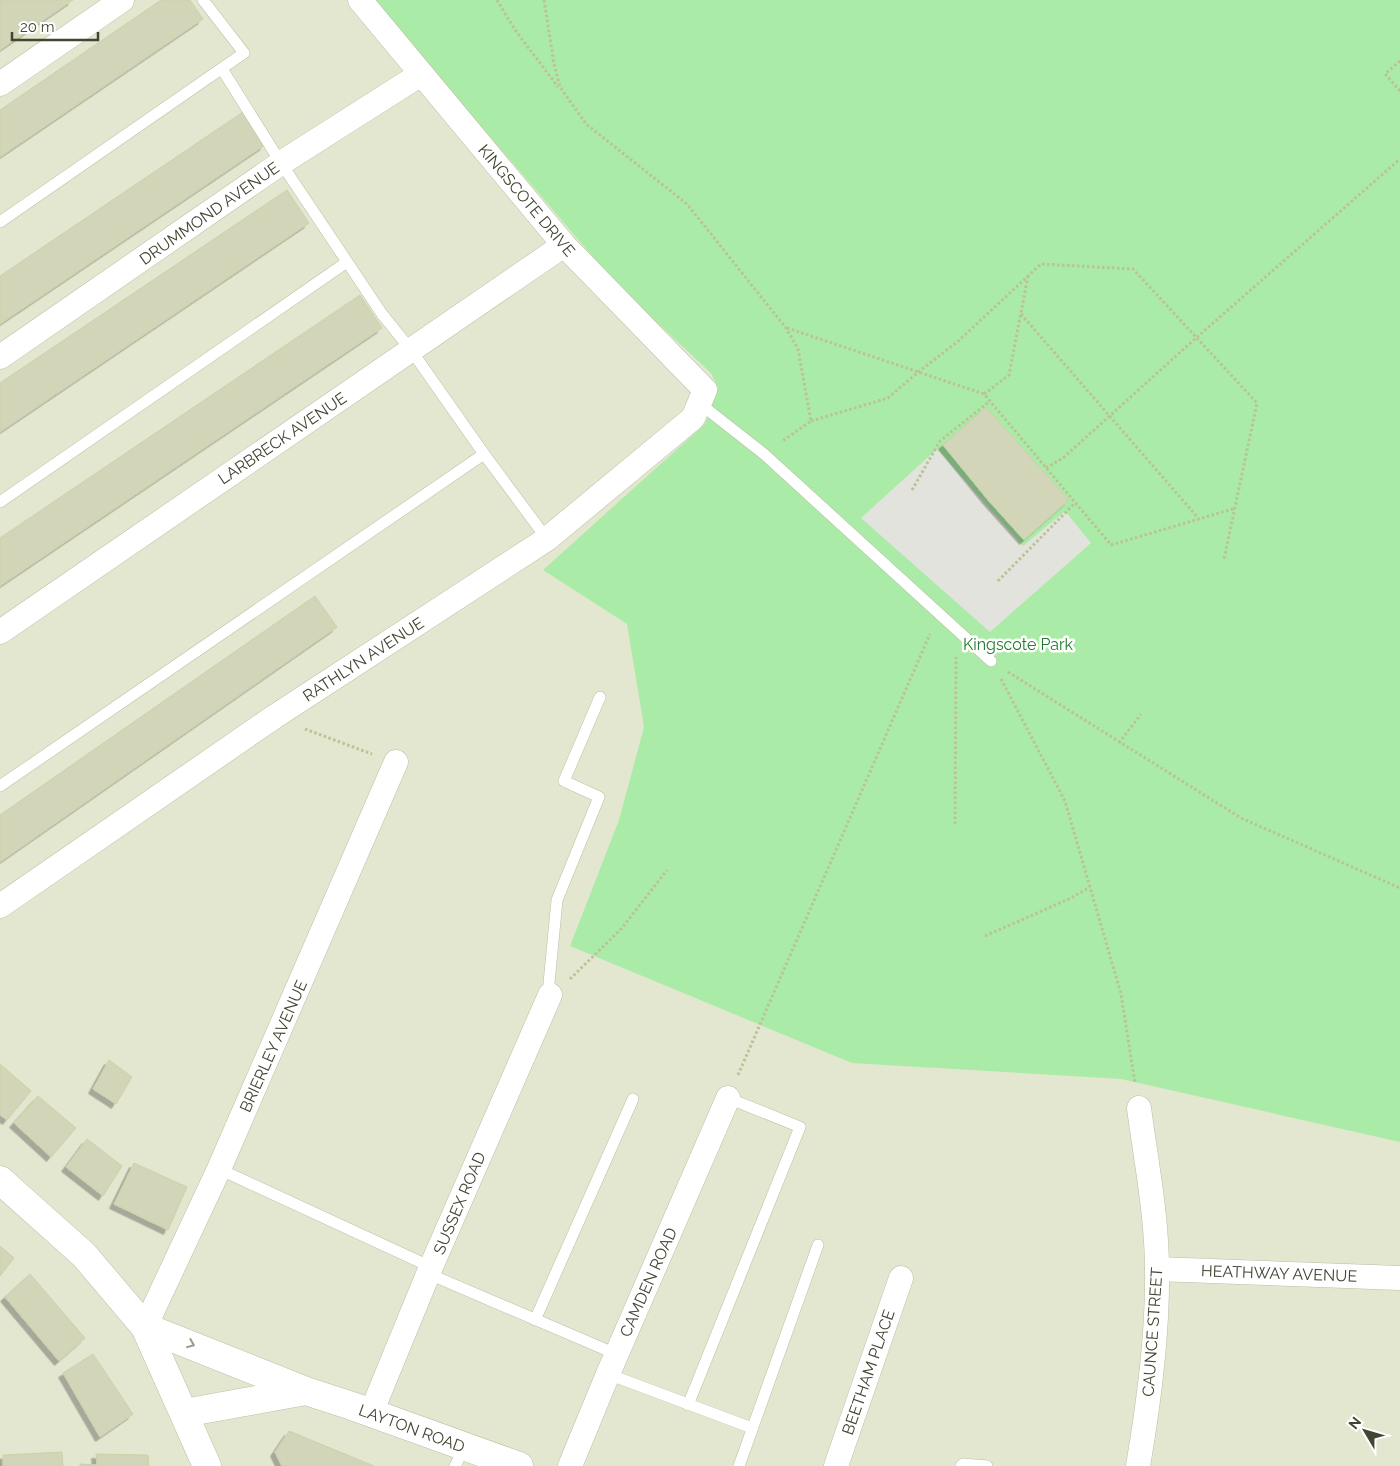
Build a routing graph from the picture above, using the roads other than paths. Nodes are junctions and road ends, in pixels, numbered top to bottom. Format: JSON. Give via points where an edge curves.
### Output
{"nodes":[{"id":1,"x":122,"y":0,"type":"edge"},
{"id":2,"x":203,"y":0,"type":"edge"},
{"id":3,"x":360,"y":0,"type":"edge"},
{"id":4,"x":222,"y":69,"type":"junction"},
{"id":5,"x":421,"y":74,"type":"junction"},
{"id":6,"x":0,"y":84,"type":"edge"},
{"id":7,"x":281,"y":163,"type":"junction"},
{"id":8,"x":0,"y":222,"type":"edge"},
{"id":9,"x":564,"y":245,"type":"junction"},
{"id":10,"x":347,"y":262,"type":"junction"},
{"id":11,"x":411,"y":350,"type":"junction"},
{"id":12,"x":0,"y":357,"type":"edge"},
{"id":13,"x":702,"y":396,"type":"junction"},
{"id":14,"x":484,"y":454,"type":"junction"},
{"id":15,"x":0,"y":502,"type":"edge"},
{"id":16,"x":547,"y":540,"type":"junction"},
{"id":17,"x":0,"y":632,"type":"edge"},
{"id":18,"x":991,"y":661,"type":"road end"},
{"id":19,"x":600,"y":697,"type":"dead end"},
{"id":20,"x":396,"y":762,"type":"road end"},
{"id":21,"x":0,"y":786,"type":"edge"},
{"id":22,"x":0,"y":906,"type":"edge"},
{"id":23,"x":550,"y":995,"type":"joint"},
{"id":24,"x":728,"y":1098,"type":"joint"},
{"id":25,"x":632,"y":1099,"type":"dead end"},
{"id":26,"x":1139,"y":1108,"type":"road end"},
{"id":27,"x":219,"y":1169,"type":"junction"},
{"id":28,"x":0,"y":1180,"type":"edge"},
{"id":29,"x":818,"y":1245,"type":"dead end"},
{"id":30,"x":1157,"y":1269,"type":"junction"},
{"id":31,"x":430,"y":1271,"type":"junction"},
{"id":32,"x":901,"y":1278,"type":"dead end"},
{"id":33,"x":1400,"y":1278,"type":"edge"},
{"id":34,"x":535,"y":1320,"type":"junction"},
{"id":35,"x":145,"y":1327,"type":"junction"},
{"id":36,"x":612,"y":1364,"type":"junction"},
{"id":37,"x":306,"y":1390,"type":"junction"},
{"id":38,"x":688,"y":1405,"type":"junction"},
{"id":39,"x":184,"y":1413,"type":"junction"},
{"id":40,"x":371,"y":1413,"type":"junction"},
{"id":41,"x":752,"y":1428,"type":"junction"},
{"id":42,"x":460,"y":1456,"type":"edge"},
{"id":43,"x":207,"y":1466,"type":"edge"},
{"id":44,"x":519,"y":1466,"type":"edge"},
{"id":45,"x":570,"y":1466,"type":"edge"},
{"id":46,"x":739,"y":1466,"type":"edge"},
{"id":47,"x":836,"y":1466,"type":"edge"},
{"id":48,"x":961,"y":1466,"type":"edge"},
{"id":49,"x":987,"y":1466,"type":"edge"},
{"id":50,"x":1138,"y":1466,"type":"edge"}],
"edges":[{"from":1,"to":6,"type":"street"},
{"from":2,"to":4,"type":"lane","via":[[244,53]]},
{"from":3,"to":5,"type":"street","name":"KINGSCOTE DRIVE"},
{"from":4,"to":7,"type":"lane"},
{"from":4,"to":8,"type":"lane"},
{"from":5,"to":7,"type":"street","name":"DRUMMOND AVENUE"},
{"from":5,"to":9,"type":"street","name":"KINGSCOTE DRIVE"},
{"from":7,"to":10,"type":"lane"},
{"from":7,"to":12,"type":"street","name":"DRUMMOND AVENUE"},
{"from":9,"to":11,"type":"street","name":"LARBRECK AVENUE"},
{"from":9,"to":13,"type":"street","name":"KINGSCOTE DRIVE"},
{"from":10,"to":11,"type":"lane"},
{"from":10,"to":15,"type":"lane"},
{"from":11,"to":14,"type":"lane"},
{"from":11,"to":17,"type":"street","name":"LARBRECK AVENUE"},
{"from":13,"to":16,"type":"street","name":"RATHLYN AVENUE","via":[[693,418]]},
{"from":13,"to":18,"type":"lane"},
{"from":14,"to":16,"type":"lane"},
{"from":14,"to":21,"type":"lane"},
{"from":16,"to":22,"type":"street","name":"RATHLYN AVENUE","via":[[274,717]]},
{"from":19,"to":23,"type":"lane","via":[[564,781],[599,797],[557,900]]},
{"from":20,"to":27,"type":"street","name":"BRIERLEY AVENUE"},
{"from":23,"to":31,"type":"street","name":"SUSSEX ROAD"},
{"from":24,"to":36,"type":"street","name":"CAMDEN ROAD"},
{"from":24,"to":38,"type":"lane","via":[[800,1127]]},
{"from":25,"to":34,"type":"lane"},
{"from":26,"to":30,"type":"street","name":"CAUNCE STREET"},
{"from":27,"to":31,"type":"lane"},
{"from":27,"to":35,"type":"street","name":"BRIERLEY AVENUE"},
{"from":28,"to":35,"type":"street","name":"LAYTON ROAD","via":[[84,1255]]},
{"from":29,"to":41,"type":"lane"},
{"from":30,"to":33,"type":"street","name":"HEATHWAY AVENUE"},
{"from":30,"to":50,"type":"street","name":"CAUNCE STREET","via":[[1156,1321]]},
{"from":31,"to":34,"type":"lane"},
{"from":31,"to":40,"type":"street","name":"SUSSEX ROAD"},
{"from":32,"to":47,"type":"street","name":"BEETHAM PLACE"},
{"from":34,"to":36,"type":"lane"},
{"from":35,"to":37,"type":"street","name":"LAYTON ROAD","one_way":true},
{"from":35,"to":39,"type":"street","name":"LAYTON ROAD"},
{"from":36,"to":38,"type":"lane"},
{"from":36,"to":45,"type":"street","name":"CAMDEN ROAD"},
{"from":37,"to":39,"type":"street"},
{"from":37,"to":40,"type":"street","name":"LAYTON ROAD"},
{"from":38,"to":41,"type":"lane"},
{"from":39,"to":43,"type":"street","name":"LAYTON ROAD"},
{"from":40,"to":42,"type":"street","name":"LAYTON ROAD"},
{"from":41,"to":46,"type":"lane"},
{"from":42,"to":44,"type":"street","name":"LAYTON ROAD"},
{"from":48,"to":49,"type":"lane"}]}
